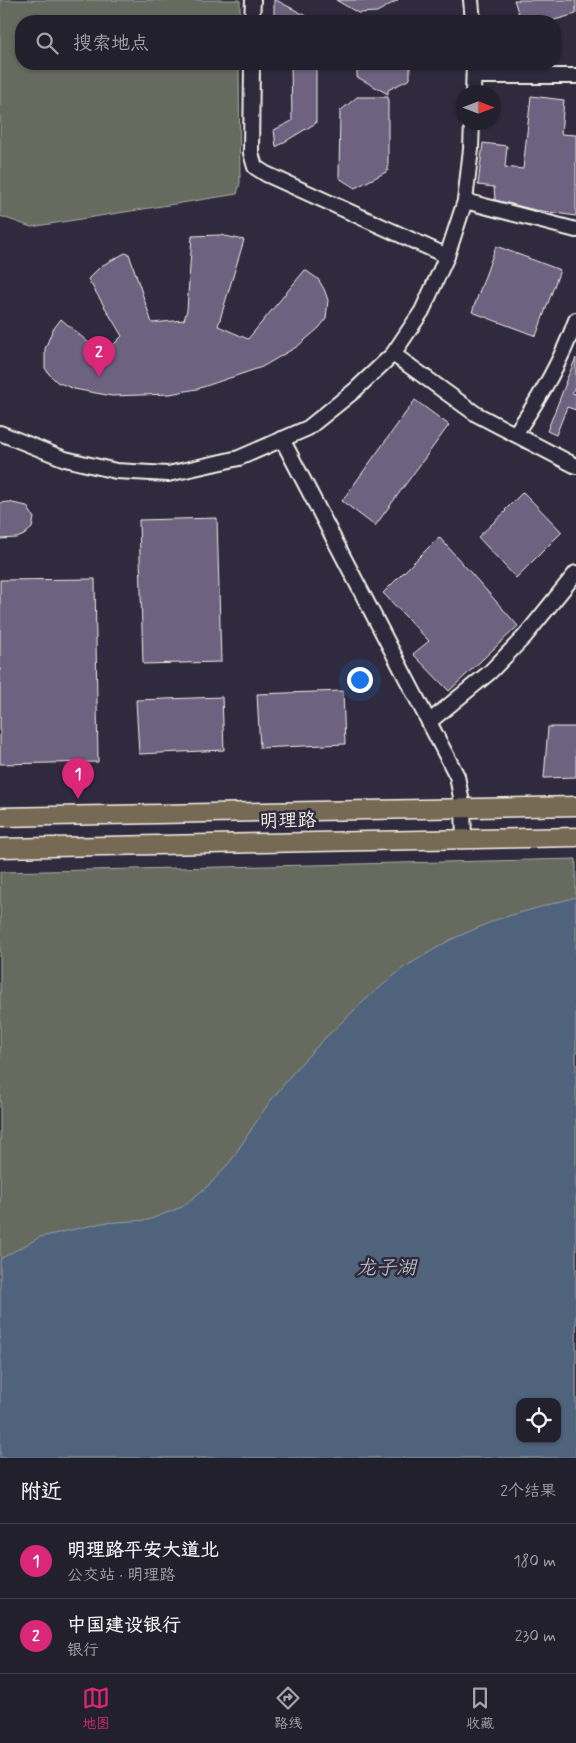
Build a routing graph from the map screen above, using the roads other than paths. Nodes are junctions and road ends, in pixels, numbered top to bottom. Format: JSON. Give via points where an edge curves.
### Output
{"nodes":[{"id":1,"x":253,"y":0,"type":"edge"},
{"id":2,"x":471,"y":0,"type":"edge"},
{"id":3,"x":252,"y":15,"type":"edge"},
{"id":4,"x":472,"y":15,"type":"edge"},
{"id":5,"x":252,"y":70,"type":"edge"},
{"id":6,"x":474,"y":70,"type":"edge"},
{"id":7,"x":576,"y":76,"type":"edge"},
{"id":8,"x":473,"y":85,"type":"edge"},
{"id":9,"x":471,"y":130,"type":"edge"},
{"id":10,"x":465,"y":201,"type":"junction"},
{"id":11,"x":576,"y":230,"type":"edge"},
{"id":12,"x":447,"y":256,"type":"junction"},
{"id":13,"x":576,"y":320,"type":"edge"},
{"id":14,"x":394,"y":354,"type":"junction"},
{"id":15,"x":0,"y":433,"type":"edge"},
{"id":16,"x":515,"y":434,"type":"junction"},
{"id":17,"x":282,"y":439,"type":"junction"},
{"id":18,"x":576,"y":466,"type":"edge"},
{"id":19,"x":576,"y":573,"type":"edge"},
{"id":20,"x":429,"y":722,"type":"junction"},
{"id":21,"x":576,"y":806,"type":"edge"},
{"id":22,"x":463,"y":808,"type":"junction"},
{"id":23,"x":0,"y":817,"type":"edge"},
{"id":24,"x":576,"y":837,"type":"edge"},
{"id":25,"x":464,"y":838,"type":"junction"},
{"id":26,"x":0,"y":848,"type":"edge"}],
"edges":[{"from":1,"to":3,"type":"street"},
{"from":2,"to":4,"type":"street"},
{"from":5,"to":12,"type":"street","via":[[251,154],[255,167]]},
{"from":6,"to":7,"type":"street"},
{"from":6,"to":8,"type":"street"},
{"from":9,"to":10,"type":"street"},
{"from":10,"to":11,"type":"street"},
{"from":10,"to":12,"type":"street"},
{"from":12,"to":14,"type":"street","via":[[422,311]]},
{"from":13,"to":16,"type":"street","via":[[542,395]]},
{"from":14,"to":16,"type":"street","via":[[476,414]]},
{"from":14,"to":17,"type":"street","via":[[308,428]]},
{"from":15,"to":17,"type":"street","via":[[65,459],[116,471],[168,474],[238,458]]},
{"from":16,"to":18,"type":"street"},
{"from":17,"to":20,"type":"street"},
{"from":19,"to":20,"type":"street","via":[[525,636],[490,672]]},
{"from":20,"to":22,"type":"street","via":[[457,776]]},
{"from":21,"to":22,"type":"main road","name":"明理路"},
{"from":22,"to":23,"type":"main road","name":"明理路"},
{"from":22,"to":25,"type":"street"},
{"from":24,"to":25,"type":"main road","name":"明理路"},
{"from":25,"to":26,"type":"main road","name":"明理路"}]}
